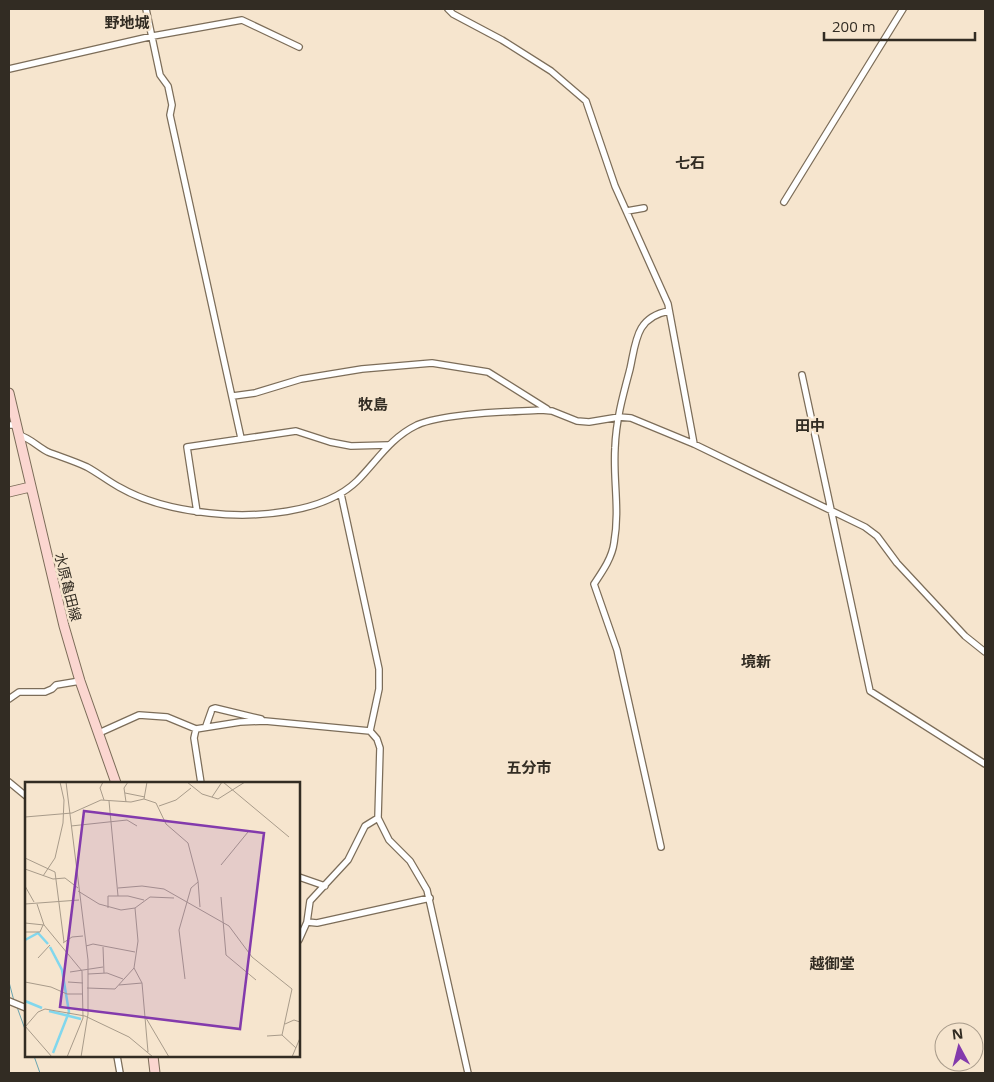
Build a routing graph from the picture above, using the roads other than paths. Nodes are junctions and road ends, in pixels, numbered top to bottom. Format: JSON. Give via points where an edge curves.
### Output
{"nodes":[{"id":1,"x":146,"y":9,"type":"edge"},
{"id":2,"x":448,"y":9,"type":"edge"},
{"id":3,"x":903,"y":9,"type":"edge"},
{"id":4,"x":153,"y":36,"type":"junction"},
{"id":5,"x":299,"y":46,"type":"dead end"},
{"id":6,"x":9,"y":70,"type":"edge"},
{"id":7,"x":784,"y":202,"type":"dead end"},
{"id":8,"x":644,"y":208,"type":"dead end"},
{"id":9,"x":627,"y":211,"type":"junction"},
{"id":10,"x":669,"y":311,"type":"junction"},
{"id":11,"x":802,"y":376,"type":"dead end"},
{"id":12,"x":9,"y":393,"type":"edge"},
{"id":13,"x":233,"y":396,"type":"junction"},
{"id":14,"x":549,"y":411,"type":"junction"},
{"id":15,"x":618,"y":417,"type":"junction"},
{"id":16,"x":12,"y":425,"type":"edge"},
{"id":17,"x":19,"y":436,"type":"junction"},
{"id":18,"x":241,"y":438,"type":"junction"},
{"id":19,"x":388,"y":444,"type":"junction"},
{"id":20,"x":694,"y":444,"type":"junction"},
{"id":21,"x":30,"y":487,"type":"junction"},
{"id":22,"x":9,"y":492,"type":"edge"},
{"id":23,"x":341,"y":494,"type":"junction"},
{"id":24,"x":832,"y":511,"type":"junction"},
{"id":25,"x":197,"y":512,"type":"junction"},
{"id":26,"x":985,"y":652,"type":"edge"},
{"id":27,"x":80,"y":681,"type":"junction"},
{"id":28,"x":9,"y":699,"type":"edge"},
{"id":29,"x":265,"y":721,"type":"junction"},
{"id":30,"x":206,"y":726,"type":"junction"},
{"id":31,"x":196,"y":729,"type":"junction"},
{"id":32,"x":370,"y":731,"type":"junction"},
{"id":33,"x":99,"y":733,"type":"junction"},
{"id":34,"x":985,"y":764,"type":"edge"},
{"id":35,"x":9,"y":782,"type":"edge"},
{"id":36,"x":116,"y":782,"type":"edge"},
{"id":37,"x":201,"y":782,"type":"edge"},
{"id":38,"x":25,"y":795,"type":"edge"},
{"id":39,"x":378,"y":818,"type":"junction"},
{"id":40,"x":661,"y":847,"type":"dead end"},
{"id":41,"x":300,"y":877,"type":"edge"},
{"id":42,"x":325,"y":886,"type":"junction"},
{"id":43,"x":430,"y":898,"type":"junction"},
{"id":44,"x":307,"y":922,"type":"junction"},
{"id":45,"x":300,"y":938,"type":"edge"},
{"id":46,"x":9,"y":1001,"type":"edge"},
{"id":47,"x":25,"y":1008,"type":"edge"},
{"id":48,"x":117,"y":1057,"type":"edge"},
{"id":49,"x":153,"y":1057,"type":"edge"},
{"id":50,"x":120,"y":1073,"type":"edge"},
{"id":51,"x":155,"y":1073,"type":"edge"},
{"id":52,"x":468,"y":1073,"type":"edge"}],
"edges":[{"from":1,"to":4,"type":"street"},
{"from":2,"to":9,"type":"street","via":[[551,71],[586,101],[606,164]]},
{"from":3,"to":7,"type":"street"},
{"from":4,"to":5,"type":"street","via":[[242,20]]},
{"from":4,"to":6,"type":"street"},
{"from":4,"to":13,"type":"street","via":[[160,75],[168,86],[172,104],[170,115]]},
{"from":8,"to":9,"type":"street"},
{"from":9,"to":10,"type":"street","via":[[660,281]]},
{"from":10,"to":15,"type":"street","via":[[650,316],[645,322],[634,347]]},
{"from":10,"to":20,"type":"street"},
{"from":11,"to":24,"type":"street"},
{"from":12,"to":16,"type":"main road","name":"水原亀田線"},
{"from":13,"to":14,"type":"street","via":[[301,379],[362,369],[432,364],[488,372]]},
{"from":13,"to":18,"type":"street"},
{"from":14,"to":15,"type":"street","via":[[588,422]]},
{"from":14,"to":19,"type":"street","via":[[436,420],[418,425]]},
{"from":15,"to":20,"type":"street","via":[[631,418]]},
{"from":15,"to":40,"type":"street","via":[[615,449],[618,508],[614,544],[594,584],[617,650]]},
{"from":16,"to":17,"type":"main road","name":"水原亀田線"},
{"from":17,"to":21,"type":"main road","name":"水原亀田線"},
{"from":17,"to":25,"type":"street","via":[[87,468],[119,488]]},
{"from":18,"to":19,"type":"street","via":[[296,430],[352,446]]},
{"from":18,"to":25,"type":"street","via":[[187,447]]},
{"from":19,"to":23,"type":"street","via":[[358,480]]},
{"from":20,"to":24,"type":"street"},
{"from":21,"to":22,"type":"main road"},
{"from":21,"to":27,"type":"main road","name":"水原亀田線"},
{"from":23,"to":25,"type":"street","via":[[272,514]]},
{"from":23,"to":32,"type":"street","via":[[379,668],[380,689]]},
{"from":24,"to":26,"type":"street","via":[[876,536],[943,613]]},
{"from":24,"to":34,"type":"street","via":[[870,691]]},
{"from":27,"to":28,"type":"street","via":[[56,685],[45,692],[19,692]]},
{"from":27,"to":33,"type":"main road","name":"水原亀田線"},
{"from":29,"to":30,"type":"street"},
{"from":29,"to":30,"type":"street","via":[[215,708],[208,716]]},
{"from":29,"to":32,"type":"street"},
{"from":30,"to":31,"type":"street"},
{"from":31,"to":33,"type":"street","via":[[167,717],[139,715]]},
{"from":31,"to":37,"type":"street","via":[[194,738]]},
{"from":32,"to":39,"type":"street","via":[[380,748]]},
{"from":33,"to":36,"type":"main road","name":"水原亀田線"},
{"from":35,"to":38,"type":"street"},
{"from":39,"to":42,"type":"street","via":[[365,826],[348,860]]},
{"from":39,"to":43,"type":"street","via":[[389,840],[421,877]]},
{"from":41,"to":42,"type":"street"},
{"from":42,"to":44,"type":"street","via":[[310,901]]},
{"from":43,"to":44,"type":"street","via":[[317,923]]},
{"from":43,"to":52,"type":"street"},
{"from":44,"to":45,"type":"street"},
{"from":46,"to":47,"type":"street"},
{"from":48,"to":50,"type":"street"},
{"from":49,"to":51,"type":"main road"}]}
